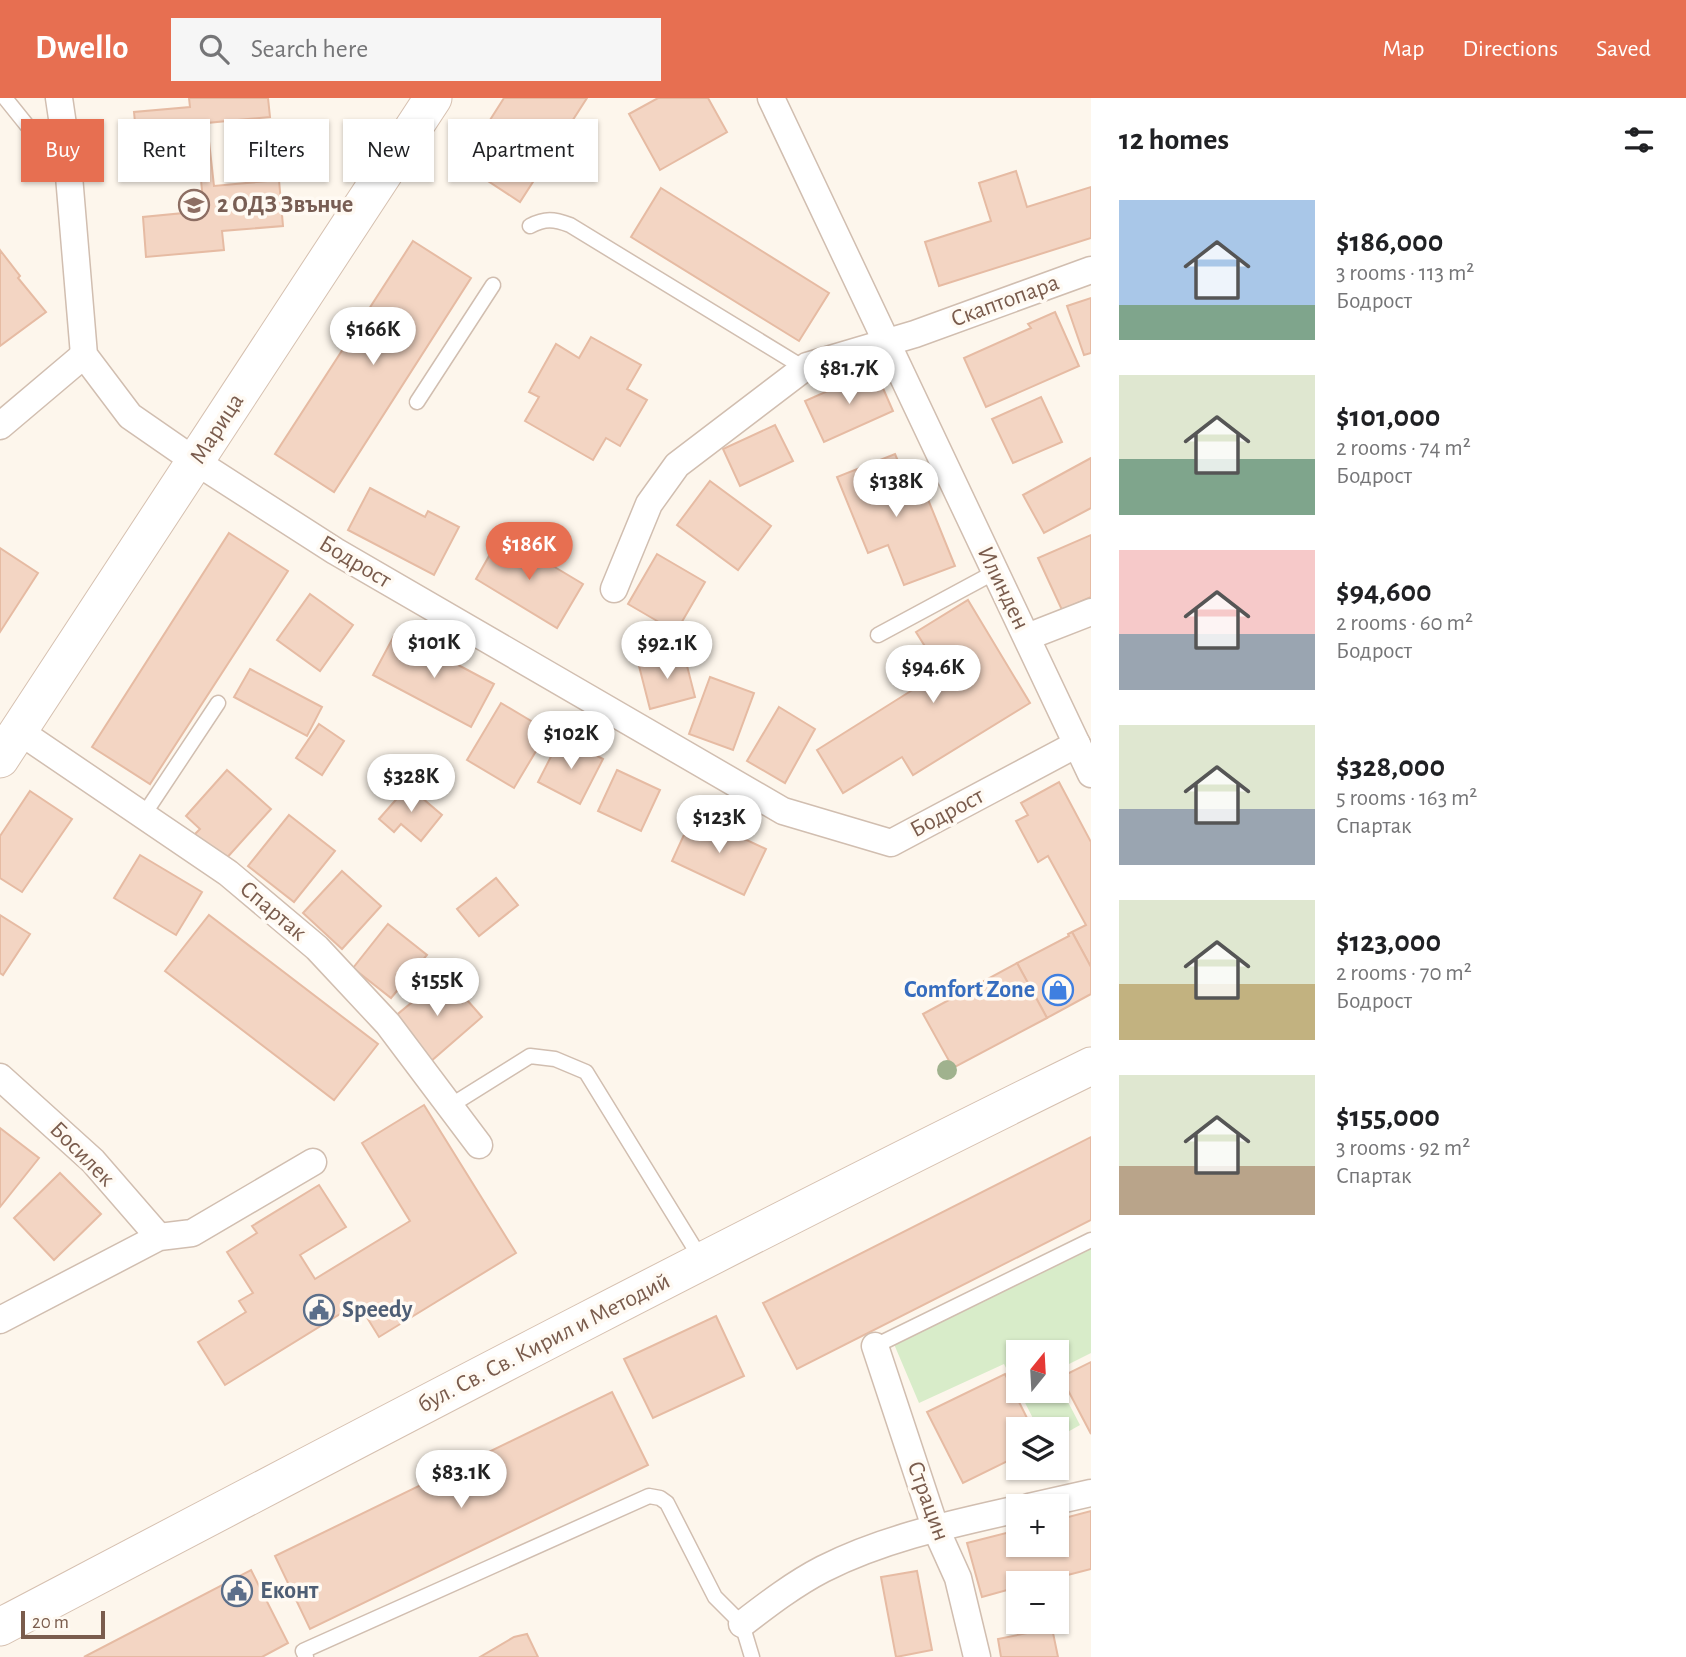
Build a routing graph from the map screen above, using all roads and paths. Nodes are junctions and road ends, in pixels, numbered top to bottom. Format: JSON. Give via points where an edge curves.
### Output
{"nodes":[{"id":1,"x":5,"y":98,"type":"edge"},
{"id":2,"x":60,"y":98,"type":"edge"},
{"id":3,"x":433,"y":98,"type":"edge"},
{"id":4,"x":771,"y":98,"type":"edge"},
{"id":5,"x":22,"y":119,"type":"edge"},
{"id":6,"x":63,"y":119,"type":"edge"},
{"id":7,"x":70,"y":182,"type":"edge"},
{"id":8,"x":530,"y":226,"type":"dead end"},
{"id":9,"x":1091,"y":270,"type":"edge"},
{"id":10,"x":493,"y":285,"type":"dead end"},
{"id":11,"x":886,"y":343,"type":"junction"},
{"id":12,"x":84,"y":355,"type":"junction"},
{"id":13,"x":804,"y":368,"type":"junction"},
{"id":14,"x":417,"y":402,"type":"dead end"},
{"id":15,"x":0,"y":426,"type":"edge"},
{"id":16,"x":195,"y":461,"type":"junction"},
{"id":17,"x":995,"y":572,"type":"junction"},
{"id":18,"x":614,"y":589,"type":"dead end"},
{"id":19,"x":1091,"y":612,"type":"edge"},
{"id":20,"x":878,"y":635,"type":"dead end"},
{"id":21,"x":1027,"y":637,"type":"junction"},
{"id":22,"x":218,"y":703,"type":"dead end"},
{"id":23,"x":1077,"y":744,"type":"junction"},
{"id":24,"x":9,"y":745,"type":"edge"},
{"id":25,"x":1091,"y":774,"type":"edge"},
{"id":26,"x":143,"y":816,"type":"junction"},
{"id":27,"x":1091,"y":1066,"type":"edge"},
{"id":28,"x":0,"y":1077,"type":"edge"},
{"id":29,"x":450,"y":1106,"type":"junction"},
{"id":30,"x":480,"y":1145,"type":"dead end"},
{"id":31,"x":313,"y":1162,"type":"dead end"},
{"id":32,"x":159,"y":1237,"type":"junction"},
{"id":33,"x":1091,"y":1240,"type":"edge"},
{"id":34,"x":703,"y":1262,"type":"junction"},
{"id":35,"x":0,"y":1320,"type":"edge"},
{"id":36,"x":874,"y":1346,"type":"joint"},
{"id":37,"x":1091,"y":1493,"type":"edge"},
{"id":38,"x":1069,"y":1498,"type":"edge"},
{"id":39,"x":1006,"y":1512,"type":"edge"},
{"id":40,"x":935,"y":1527,"type":"junction"},
{"id":41,"x":742,"y":1624,"type":"junction"},
{"id":42,"x":0,"y":1627,"type":"edge"},
{"id":43,"x":306,"y":1657,"type":"edge"},
{"id":44,"x":752,"y":1657,"type":"edge"},
{"id":45,"x":977,"y":1657,"type":"edge"}],
"edges":[{"from":1,"to":5,"type":"lane"},
{"from":2,"to":6,"type":"street"},
{"from":3,"to":16,"type":"street","name":"Марица"},
{"from":4,"to":11,"type":"street","name":"Илинден"},
{"from":7,"to":12,"type":"street"},
{"from":8,"to":13,"type":"lane","via":[[553,219],[570,225]]},
{"from":9,"to":11,"type":"street","name":"Скаптопара"},
{"from":10,"to":14,"type":"lane"},
{"from":11,"to":13,"type":"street","name":"Скаптопара"},
{"from":11,"to":17,"type":"street","name":"Илинден"},
{"from":12,"to":15,"type":"street"},
{"from":12,"to":16,"type":"street","name":"Бодрост","via":[[130,416]]},
{"from":13,"to":18,"type":"street","name":"Скаптопара","via":[[677,466],[649,504]]},
{"from":16,"to":23,"type":"street","name":"Бодрост","via":[[335,551],[783,811],[891,843]]},
{"from":16,"to":24,"type":"street","name":"Марица"},
{"from":17,"to":20,"type":"lane"},
{"from":17,"to":21,"type":"street","name":"Илинден"},
{"from":19,"to":21,"type":"street"},
{"from":21,"to":23,"type":"street","name":"Илинден"},
{"from":22,"to":26,"type":"lane"},
{"from":23,"to":25,"type":"street","name":"Илинден"},
{"from":24,"to":26,"type":"street","name":"Спартак"},
{"from":26,"to":29,"type":"street","name":"Спартак","via":[[228,873],[317,948],[388,1024]]},
{"from":27,"to":34,"type":"street","name":"бул. Св. Св. Кирил и Методий"},
{"from":28,"to":32,"type":"street","name":"Босилек","via":[[93,1161]]},
{"from":29,"to":30,"type":"street","name":"Спартак"},
{"from":29,"to":34,"type":"lane","via":[[530,1056],[555,1059],[586,1072]]},
{"from":31,"to":32,"type":"street","via":[[192,1233]]},
{"from":32,"to":35,"type":"street"},
{"from":33,"to":36,"type":"lane"},
{"from":34,"to":42,"type":"street","name":"бул. Св. Св. Кирил и Методий"},
{"from":36,"to":40,"type":"street","name":"Страцин"},
{"from":37,"to":38,"type":"street"},
{"from":39,"to":40,"type":"street"},
{"from":40,"to":41,"type":"street","via":[[822,1569]]},
{"from":40,"to":45,"type":"street","name":"Страцин","via":[[958,1578]]},
{"from":41,"to":43,"type":"lane","via":[[715,1597],[667,1503],[649,1496],[303,1651]]},
{"from":41,"to":44,"type":"lane"}]}
